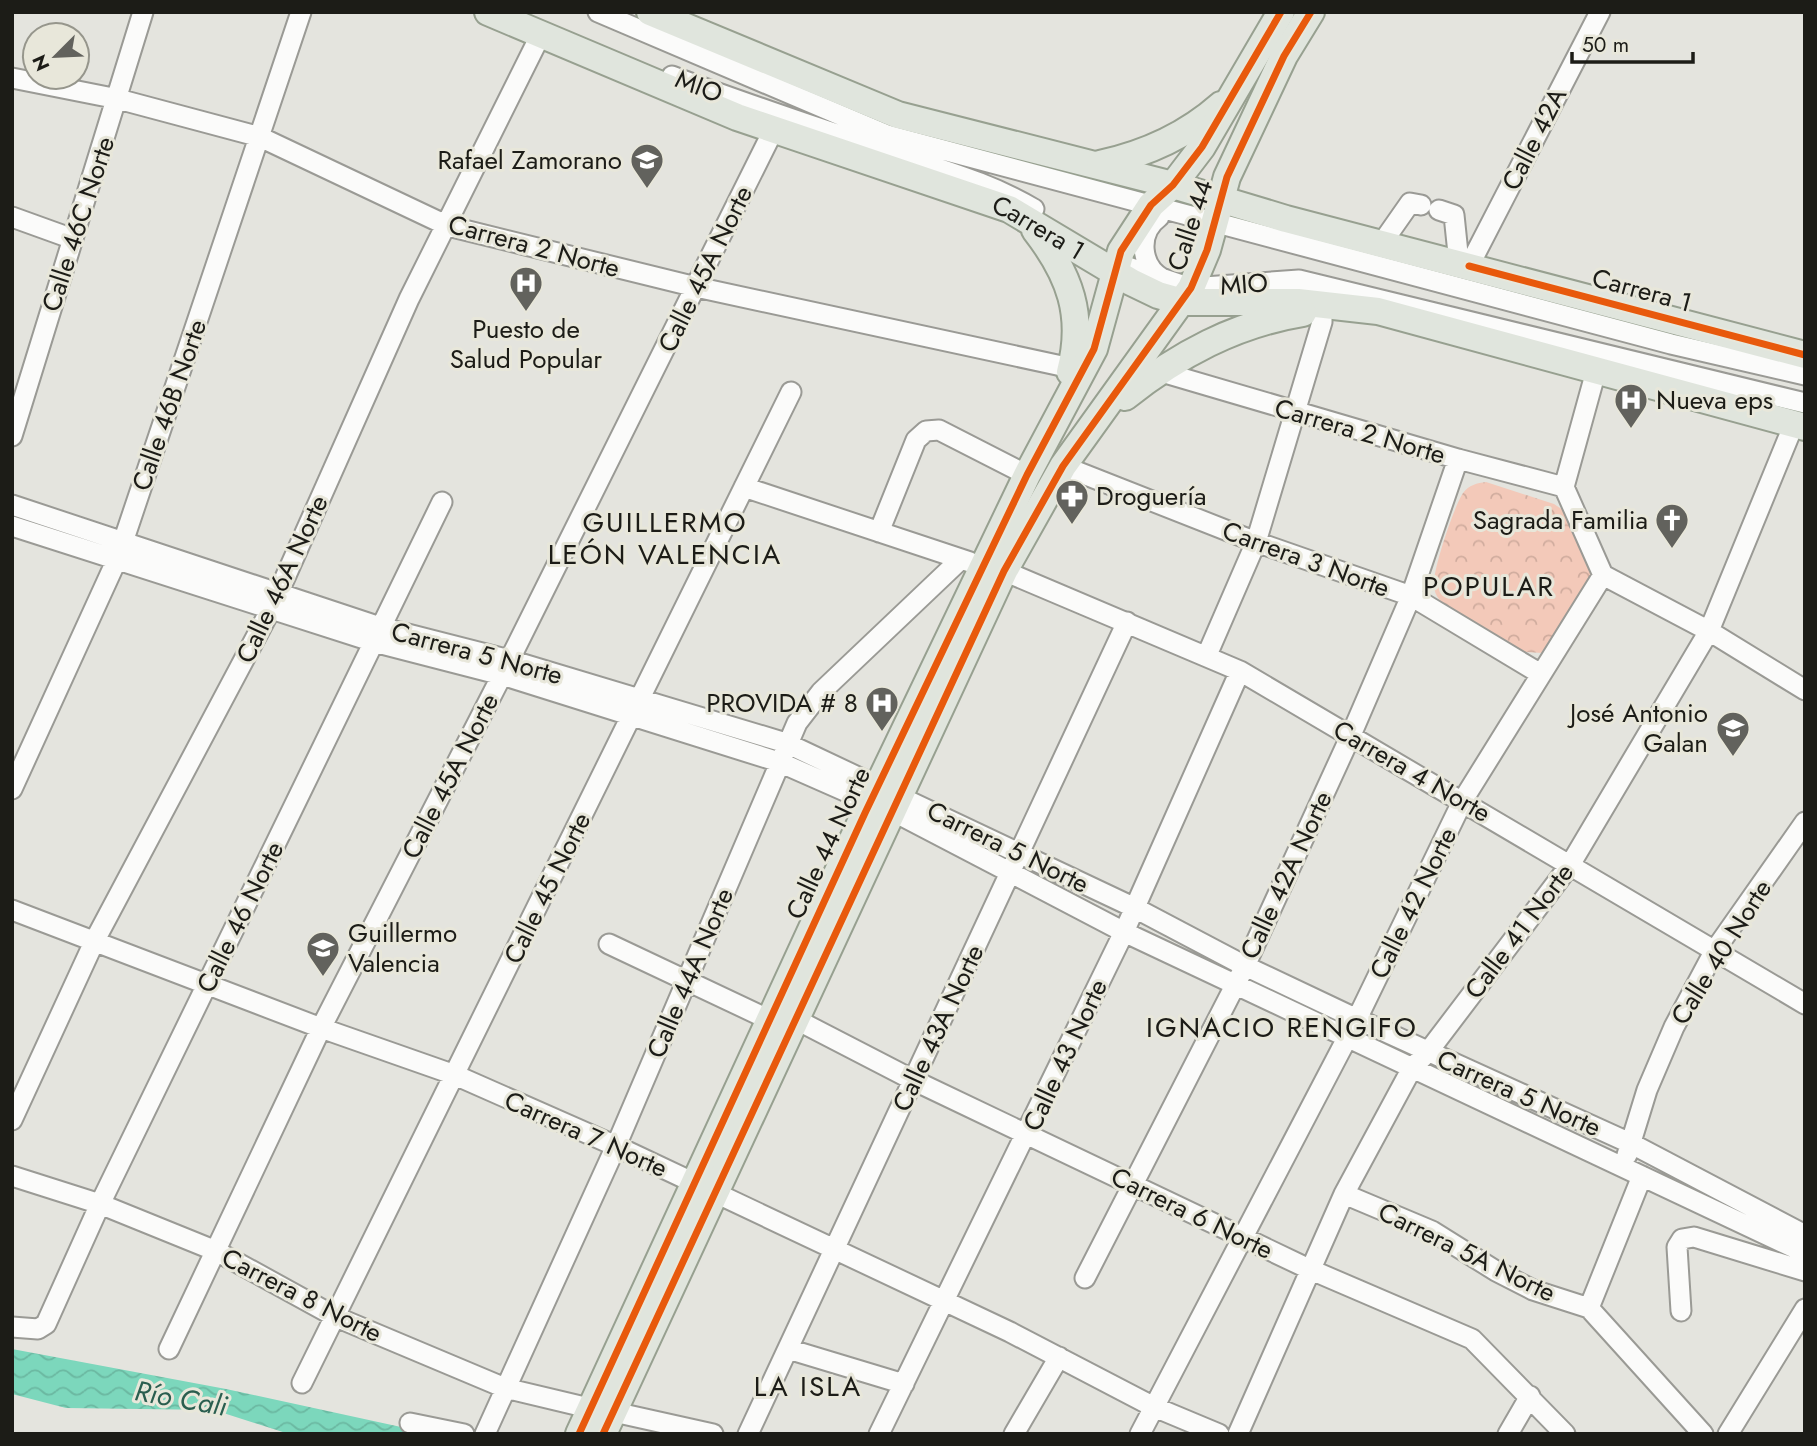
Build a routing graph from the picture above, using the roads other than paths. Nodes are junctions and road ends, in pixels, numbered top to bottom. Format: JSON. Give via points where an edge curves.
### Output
{"nodes":[{"id":1,"x":143,"y":12,"type":"edge"},
{"id":2,"x":301,"y":12,"type":"edge"},
{"id":3,"x":488,"y":12,"type":"edge"},
{"id":4,"x":515,"y":12,"type":"edge"},
{"id":5,"x":598,"y":12,"type":"edge"},
{"id":6,"x":1281,"y":12,"type":"edge"},
{"id":7,"x":1311,"y":12,"type":"edge"},
{"id":8,"x":1600,"y":12,"type":"edge"},
{"id":9,"x":654,"y":13,"type":"edge"},
{"id":10,"x":541,"y":34,"type":"junction"},
{"id":11,"x":12,"y":78,"type":"edge"},
{"id":12,"x":1233,"y":94,"type":"junction"},
{"id":13,"x":118,"y":99,"type":"junction"},
{"id":14,"x":774,"y":129,"type":"junction"},
{"id":15,"x":260,"y":137,"type":"junction"},
{"id":16,"x":1094,"y":165,"type":"junction"},
{"id":17,"x":1172,"y":185,"type":"junction"},
{"id":18,"x":1151,"y":205,"type":"junction"},
{"id":19,"x":1009,"y":209,"type":"junction"},
{"id":20,"x":1177,"y":211,"type":"junction"},
{"id":21,"x":1218,"y":211,"type":"junction"},
{"id":22,"x":12,"y":216,"type":"edge"},
{"id":23,"x":448,"y":226,"type":"junction"},
{"id":24,"x":73,"y":239,"type":"junction"},
{"id":25,"x":1382,"y":243,"type":"junction"},
{"id":26,"x":1464,"y":264,"type":"junction"},
{"id":27,"x":1115,"y":267,"type":"junction"},
{"id":28,"x":696,"y":288,"type":"junction"},
{"id":29,"x":1184,"y":292,"type":"junction"},
{"id":30,"x":1356,"y":308,"type":"junction"},
{"id":31,"x":1322,"y":310,"type":"junction"},
{"id":32,"x":1805,"y":355,"type":"edge"},
{"id":33,"x":1071,"y":368,"type":"junction"},
{"id":34,"x":1158,"y":371,"type":"junction"},
{"id":35,"x":1596,"y":371,"type":"junction"},
{"id":36,"x":1805,"y":375,"type":"edge"},
{"id":37,"x":791,"y":392,"type":"dead end"},
{"id":38,"x":1294,"y":412,"type":"junction"},
{"id":39,"x":1058,"y":416,"type":"junction"},
{"id":40,"x":1801,"y":418,"type":"edge"},
{"id":41,"x":12,"y":436,"type":"edge"},
{"id":42,"x":1082,"y":441,"type":"junction"},
{"id":43,"x":1458,"y":459,"type":"junction"},
{"id":44,"x":1063,"y":466,"type":"junction"},
{"id":45,"x":1027,"y":475,"type":"junction"},
{"id":46,"x":744,"y":487,"type":"junction"},
{"id":47,"x":1564,"y":487,"type":"junction"},
{"id":48,"x":442,"y":502,"type":"dead end"},
{"id":49,"x":12,"y":505,"type":"edge"},
{"id":50,"x":12,"y":526,"type":"edge"},
{"id":51,"x":879,"y":532,"type":"junction"},
{"id":52,"x":1256,"y":542,"type":"junction"},
{"id":53,"x":120,"y":550,"type":"junction"},
{"id":54,"x":983,"y":565,"type":"junction"},
{"id":55,"x":1603,"y":575,"type":"junction"},
{"id":56,"x":1411,"y":596,"type":"junction"},
{"id":57,"x":276,"y":599,"type":"junction"},
{"id":58,"x":1127,"y":622,"type":"junction"},
{"id":59,"x":1709,"y":631,"type":"junction"},
{"id":60,"x":377,"y":635,"type":"junction"},
{"id":61,"x":1207,"y":655,"type":"junction"},
{"id":62,"x":506,"y":667,"type":"junction"},
{"id":63,"x":1240,"y":671,"type":"junction"},
{"id":64,"x":1539,"y":673,"type":"junction"},
{"id":65,"x":1805,"y":690,"type":"edge"},
{"id":66,"x":636,"y":706,"type":"junction"},
{"id":67,"x":1351,"y":735,"type":"junction"},
{"id":68,"x":783,"y":752,"type":"junction"},
{"id":69,"x":12,"y":789,"type":"edge"},
{"id":70,"x":885,"y":798,"type":"junction"},
{"id":71,"x":1463,"y":800,"type":"junction"},
{"id":72,"x":1805,"y":822,"type":"edge"},
{"id":73,"x":1018,"y":854,"type":"junction"},
{"id":74,"x":1570,"y":865,"type":"junction"},
{"id":75,"x":1009,"y":873,"type":"junction"},
{"id":76,"x":1135,"y":908,"type":"junction"},
{"id":77,"x":12,"y":910,"type":"edge"},
{"id":78,"x":1124,"y":932,"type":"junction"},
{"id":79,"x":96,"y":940,"type":"junction"},
{"id":80,"x":609,"y":944,"type":"dead end"},
{"id":81,"x":1715,"y":950,"type":"junction"},
{"id":82,"x":1240,"y":974,"type":"junction"},
{"id":83,"x":687,"y":982,"type":"junction"},
{"id":84,"x":206,"y":985,"type":"junction"},
{"id":85,"x":1805,"y":1004,"type":"edge"},
{"id":86,"x":1357,"y":1019,"type":"junction"},
{"id":87,"x":770,"y":1020,"type":"junction"},
{"id":88,"x":797,"y":1020,"type":"junction"},
{"id":89,"x":321,"y":1028,"type":"junction"},
{"id":90,"x":1347,"y":1038,"type":"junction"},
{"id":91,"x":1428,"y":1052,"type":"junction"},
{"id":92,"x":1412,"y":1068,"type":"junction"},
{"id":93,"x":455,"y":1075,"type":"junction"},
{"id":94,"x":915,"y":1081,"type":"junction"},
{"id":95,"x":12,"y":1120,"type":"edge"},
{"id":96,"x":1028,"y":1135,"type":"junction"},
{"id":97,"x":1632,"y":1144,"type":"junction"},
{"id":98,"x":616,"y":1146,"type":"junction"},
{"id":99,"x":1622,"y":1167,"type":"junction"},
{"id":100,"x":12,"y":1176,"type":"edge"},
{"id":101,"x":1643,"y":1176,"type":"junction"},
{"id":102,"x":1133,"y":1184,"type":"junction"},
{"id":103,"x":703,"y":1187,"type":"junction"},
{"id":104,"x":1344,"y":1194,"type":"junction"},
{"id":105,"x":100,"y":1204,"type":"junction"},
{"id":106,"x":1805,"y":1235,"type":"edge"},
{"id":107,"x":1245,"y":1238,"type":"junction"},
{"id":108,"x":834,"y":1250,"type":"junction"},
{"id":109,"x":216,"y":1251,"type":"junction"},
{"id":110,"x":1805,"y":1253,"type":"edge"},
{"id":111,"x":1309,"y":1269,"type":"junction"},
{"id":112,"x":1805,"y":1271,"type":"edge"},
{"id":113,"x":1085,"y":1278,"type":"dead end"},
{"id":114,"x":944,"y":1303,"type":"junction"},
{"id":115,"x":1589,"y":1308,"type":"junction"},
{"id":116,"x":1805,"y":1309,"type":"edge"},
{"id":117,"x":1681,"y":1311,"type":"dead end"},
{"id":118,"x":336,"y":1317,"type":"junction"},
{"id":119,"x":12,"y":1327,"type":"edge"},
{"id":120,"x":169,"y":1349,"type":"dead end"},
{"id":121,"x":788,"y":1349,"type":"junction"},
{"id":122,"x":1059,"y":1357,"type":"junction"},
{"id":123,"x":302,"y":1384,"type":"dead end"},
{"id":124,"x":904,"y":1384,"type":"junction"},
{"id":125,"x":505,"y":1388,"type":"junction"},
{"id":126,"x":1530,"y":1396,"type":"junction"},
{"id":127,"x":1152,"y":1406,"type":"junction"},
{"id":128,"x":603,"y":1418,"type":"edge"},
{"id":129,"x":410,"y":1423,"type":"dead end"},
{"id":130,"x":464,"y":1434,"type":"edge"},
{"id":131,"x":485,"y":1434,"type":"edge"},
{"id":132,"x":579,"y":1434,"type":"edge"},
{"id":133,"x":713,"y":1434,"type":"edge"},
{"id":134,"x":748,"y":1434,"type":"edge"},
{"id":135,"x":879,"y":1434,"type":"edge"},
{"id":136,"x":1014,"y":1434,"type":"edge"},
{"id":137,"x":1140,"y":1434,"type":"edge"},
{"id":138,"x":1219,"y":1434,"type":"edge"},
{"id":139,"x":1238,"y":1434,"type":"edge"},
{"id":140,"x":1508,"y":1434,"type":"edge"},
{"id":141,"x":1564,"y":1434,"type":"edge"},
{"id":142,"x":1703,"y":1434,"type":"edge"},
{"id":143,"x":1728,"y":1434,"type":"edge"}],
"edges":[{"from":1,"to":13,"type":"street","name":"Calle 46C Norte"},
{"from":2,"to":15,"type":"street","name":"Calle 46B Norte"},
{"from":3,"to":10,"type":"main road","name":"Carrera 1"},
{"from":4,"to":27,"type":"street","name":"MIO","via":[[748,105],[1007,193]]},
{"from":5,"to":18,"type":"street","name":"MIO","via":[[887,135]]},
{"from":6,"to":12,"type":"main road","name":"Calle 44"},
{"from":7,"to":21,"type":"main road","name":"Calle 44","via":[[1242,142]]},
{"from":8,"to":26,"type":"street","name":"Calle 42A"},
{"from":9,"to":16,"type":"main road","name":"Carrera 1","via":[[898,115]]},
{"from":10,"to":14,"type":"main road","name":"Carrera 1"},
{"from":10,"to":23,"type":"street","name":"Calle 46A Norte"},
{"from":11,"to":13,"type":"street","name":"Carrera 2 Norte"},
{"from":12,"to":16,"type":"main road","via":[[1160,146]]},
{"from":12,"to":17,"type":"main road","name":"Calle 44","via":[[1202,147]]},
{"from":13,"to":15,"type":"street","name":"Carrera 2 Norte"},
{"from":13,"to":24,"type":"street","name":"Calle 46C Norte"},
{"from":14,"to":19,"type":"main road","name":"Carrera 1"},
{"from":14,"to":28,"type":"street","name":"Calle 45A Norte"},
{"from":15,"to":23,"type":"street","name":"Carrera 2 Norte"},
{"from":15,"to":53,"type":"street","name":"Calle 46B Norte"},
{"from":16,"to":17,"type":"main road","name":"Carrera 1"},
{"from":17,"to":18,"type":"main road","name":"Calle 44"},
{"from":17,"to":21,"type":"main road","name":"Carrera 1"},
{"from":18,"to":20,"type":"street","name":"MIO"},
{"from":18,"to":27,"type":"main road","name":"Calle 44"},
{"from":19,"to":27,"type":"main road","name":"Carrera 1"},
{"from":19,"to":33,"type":"main road","via":[[1056,257],[1069,286],[1078,328]]},
{"from":20,"to":21,"type":"street","name":"MIO"},
{"from":20,"to":29,"type":"street","via":[[1154,221],[1143,244],[1150,268]]},
{"from":21,"to":25,"type":"main road","name":"Carrera 1"},
{"from":21,"to":29,"type":"main road","name":"Calle 44","via":[[1201,269]]},
{"from":21,"to":36,"type":"street","name":"MIO","via":[[1671,344]]},
{"from":22,"to":24,"type":"street"},
{"from":23,"to":28,"type":"street","name":"Carrera 2 Norte"},
{"from":23,"to":57,"type":"street","name":"Calle 46A Norte","via":[[409,299]]},
{"from":24,"to":41,"type":"street","name":"Calle 46C Norte"},
{"from":25,"to":26,"type":"main road","name":"Carrera 1"},
{"from":25,"to":26,"type":"street","via":[[1410,202],[1454,215]]},
{"from":26,"to":32,"type":"main road","name":"Carrera 1"},
{"from":27,"to":29,"type":"main road","name":"Carrera 1","via":[[1141,288]]},
{"from":27,"to":39,"type":"main road","name":"Calle 44 Norte","via":[[1094,349]]},
{"from":28,"to":33,"type":"street","name":"Carrera 2 Norte"},
{"from":28,"to":62,"type":"street","name":"Calle 45A Norte"},
{"from":29,"to":30,"type":"main road","name":"Carrera 1"},
{"from":29,"to":40,"type":"street","name":"MIO","via":[[1299,280]]},
{"from":29,"to":42,"type":"main road","name":"Calle 44 Norte"},
{"from":30,"to":31,"type":"main road"},
{"from":30,"to":35,"type":"main road","name":"Carrera 1"},
{"from":31,"to":34,"type":"main road","via":[[1244,327]]},
{"from":31,"to":38,"type":"street"},
{"from":33,"to":39,"type":"main road"},
{"from":34,"to":38,"type":"street","name":"Carrera 2 Norte"},
{"from":34,"to":42,"type":"main road","via":[[1117,403]]},
{"from":35,"to":40,"type":"main road","name":"Carrera 1"},
{"from":35,"to":47,"type":"street"},
{"from":37,"to":46,"type":"street","name":"Calle 45 Norte"},
{"from":38,"to":43,"type":"street","name":"Carrera 2 Norte"},
{"from":38,"to":52,"type":"street"},
{"from":39,"to":45,"type":"main road","name":"Calle 44 Norte"},
{"from":40,"to":59,"type":"street","name":"Calle 41 Norte"},
{"from":42,"to":44,"type":"main road","name":"Calle 44 Norte"},
{"from":43,"to":47,"type":"street","name":"Carrera 2 Norte"},
{"from":43,"to":56,"type":"street","name":"Calle 42A Norte"},
{"from":44,"to":52,"type":"street","name":"Carrera 3 Norte"},
{"from":44,"to":54,"type":"main road","name":"Calle 44 Norte"},
{"from":45,"to":51,"type":"street","via":[[939,430],[926,431],[916,440]]},
{"from":45,"to":54,"type":"main road","name":"Calle 44 Norte"},
{"from":46,"to":51,"type":"street","name":"Carrera 4 Norte"},
{"from":46,"to":66,"type":"street","name":"Calle 45 Norte"},
{"from":47,"to":55,"type":"street"},
{"from":48,"to":60,"type":"street","name":"Calle 46 Norte"},
{"from":49,"to":53,"type":"street","name":"Carrera 5 Norte"},
{"from":50,"to":53,"type":"street","name":"Carrera 5 Norte"},
{"from":51,"to":54,"type":"street","name":"Carrera 4 Norte"},
{"from":52,"to":56,"type":"street","name":"Carrera 3 Norte"},
{"from":52,"to":61,"type":"street"},
{"from":53,"to":57,"type":"street","name":"Carrera 5 Norte"},
{"from":53,"to":69,"type":"street","name":"Calle 46B Norte"},
{"from":54,"to":58,"type":"street","name":"Carrera 4 Norte"},
{"from":54,"to":68,"type":"street","name":"Calle 44A Norte","via":[[821,692],[797,723]]},
{"from":54,"to":70,"type":"main road","name":"Calle 44 Norte"},
{"from":55,"to":59,"type":"street"},
{"from":55,"to":64,"type":"street","name":"Calle 42 Norte"},
{"from":56,"to":64,"type":"street","name":"Carrera 3 Norte"},
{"from":56,"to":67,"type":"street","name":"Calle 42A Norte"},
{"from":57,"to":60,"type":"street","name":"Carrera 5 Norte"},
{"from":57,"to":79,"type":"street","name":"Calle 46A Norte"},
{"from":58,"to":61,"type":"street","name":"Carrera 4 Norte"},
{"from":58,"to":73,"type":"street","name":"Calle 43A Norte"},
{"from":59,"to":65,"type":"street"},
{"from":59,"to":74,"type":"street","name":"Calle 41 Norte"},
{"from":60,"to":62,"type":"street","name":"Carrera 5 Norte"},
{"from":60,"to":84,"type":"street","name":"Calle 46 Norte"},
{"from":61,"to":63,"type":"street","name":"Carrera 4 Norte"},
{"from":62,"to":66,"type":"street","name":"Carrera 5 Norte"},
{"from":62,"to":89,"type":"street","name":"Calle 45A Norte"},
{"from":63,"to":67,"type":"street","name":"Carrera 4 Norte"},
{"from":63,"to":76,"type":"street","name":"Calle 43 Norte"},
{"from":64,"to":71,"type":"street","name":"Calle 42 Norte"},
{"from":66,"to":68,"type":"street","name":"Carrera 5 Norte"},
{"from":66,"to":93,"type":"street","name":"Calle 45 Norte"},
{"from":67,"to":71,"type":"street","name":"Carrera 4 Norte"},
{"from":67,"to":82,"type":"street","name":"Calle 42A Norte"},
{"from":68,"to":70,"type":"street","name":"Carrera 5 Norte"},
{"from":68,"to":83,"type":"street","name":"Calle 44A Norte"},
{"from":70,"to":73,"type":"street","name":"Carrera 5 Norte"},
{"from":70,"to":75,"type":"street","name":"Carrera 5 Norte"},
{"from":70,"to":87,"type":"main road","name":"Calle 44 Norte"},
{"from":70,"to":88,"type":"main road","name":"Calle 44 Norte"},
{"from":71,"to":74,"type":"street","name":"Carrera 4 Norte"},
{"from":71,"to":86,"type":"street","name":"Calle 42 Norte"},
{"from":72,"to":81,"type":"street","name":"Calle 40 Norte"},
{"from":73,"to":75,"type":"street","name":"Calle 43A Norte"},
{"from":73,"to":76,"type":"street","name":"Carrera 5 Norte"},
{"from":74,"to":81,"type":"street","name":"Carrera 4 Norte"},
{"from":74,"to":91,"type":"street","name":"Calle 41 Norte"},
{"from":75,"to":78,"type":"street","name":"Carrera 5 Norte"},
{"from":75,"to":94,"type":"street","name":"Calle 43A Norte"},
{"from":76,"to":78,"type":"street","name":"Calle 43 Norte"},
{"from":76,"to":82,"type":"street","name":"Carrera 5 Norte"},
{"from":77,"to":79,"type":"street","name":"Carrera 7 Norte"},
{"from":78,"to":82,"type":"street","name":"Carrera 5 Norte"},
{"from":78,"to":96,"type":"street","name":"Calle 43 Norte"},
{"from":79,"to":84,"type":"street","name":"Carrera 7 Norte"},
{"from":79,"to":95,"type":"street","name":"Calle 46A Norte"},
{"from":80,"to":83,"type":"street"},
{"from":81,"to":85,"type":"street","name":"Carrera 4 Norte"},
{"from":81,"to":97,"type":"street","name":"Calle 40 Norte","via":[[1647,1090]]},
{"from":82,"to":86,"type":"street","name":"Carrera 5 Norte"},
{"from":82,"to":90,"type":"street","name":"Carrera 5 Norte"},
{"from":82,"to":102,"type":"street","name":"Calle 42A Norte"},
{"from":83,"to":87,"type":"street"},
{"from":83,"to":98,"type":"street","name":"Calle 44A Norte"},
{"from":84,"to":89,"type":"street","name":"Carrera 7 Norte"},
{"from":84,"to":105,"type":"street","name":"Calle 46 Norte"},
{"from":86,"to":90,"type":"street","name":"Calle 42 Norte"},
{"from":86,"to":91,"type":"street","name":"Carrera 5 Norte"},
{"from":87,"to":103,"type":"main road","name":"Calle 44 Norte"},
{"from":88,"to":94,"type":"street","name":"Carrera 6 Norte"},
{"from":88,"to":103,"type":"main road","name":"Calle 44 Norte"},
{"from":89,"to":93,"type":"street","name":"Carrera 7 Norte"},
{"from":89,"to":109,"type":"street","name":"Calle 45A Norte"},
{"from":90,"to":92,"type":"street","name":"Carrera 5 Norte"},
{"from":90,"to":107,"type":"street","name":"Calle 42 Norte"},
{"from":91,"to":92,"type":"street","name":"Calle 41 Norte"},
{"from":91,"to":97,"type":"street","name":"Carrera 5 Norte"},
{"from":92,"to":99,"type":"street","name":"Carrera 5 Norte"},
{"from":92,"to":104,"type":"street","name":"Calle 41 Norte"},
{"from":93,"to":98,"type":"street","name":"Carrera 7 Norte"},
{"from":93,"to":118,"type":"street","name":"Calle 45 Norte"},
{"from":94,"to":96,"type":"street","name":"Carrera 6 Norte"},
{"from":94,"to":108,"type":"street","name":"Calle 43A Norte"},
{"from":96,"to":102,"type":"street","name":"Carrera 6 Norte"},
{"from":96,"to":114,"type":"street","name":"Calle 43 Norte"},
{"from":97,"to":99,"type":"street","name":"Calle 40 Norte"},
{"from":97,"to":106,"type":"street","name":"Carrera 5 Norte"},
{"from":98,"to":103,"type":"street","name":"Carrera 7 Norte"},
{"from":98,"to":125,"type":"street","name":"Calle 44A Norte"},
{"from":99,"to":101,"type":"street","name":"Carrera 5 Norte"},
{"from":100,"to":105,"type":"street","name":"Carrera 8 Norte"},
{"from":101,"to":110,"type":"street","name":"Carrera 5 Norte"},
{"from":101,"to":115,"type":"street"},
{"from":102,"to":107,"type":"street","name":"Carrera 6 Norte"},
{"from":102,"to":113,"type":"street","name":"Calle 42A Norte"},
{"from":103,"to":108,"type":"street","name":"Carrera 7 Norte"},
{"from":103,"to":128,"type":"main road","name":"Calle 44 Norte"},
{"from":104,"to":111,"type":"street","name":"Calle 41 Norte"},
{"from":104,"to":115,"type":"street","name":"Carrera 5A Norte","via":[[1432,1231],[1533,1290]]},
{"from":105,"to":109,"type":"street","name":"Carrera 8 Norte"},
{"from":105,"to":119,"type":"street","name":"Calle 46 Norte","via":[[46,1324],[38,1329]]},
{"from":107,"to":111,"type":"street","name":"Carrera 6 Norte"},
{"from":107,"to":127,"type":"street","name":"Calle 42 Norte"},
{"from":108,"to":114,"type":"street","name":"Carrera 7 Norte"},
{"from":108,"to":121,"type":"street","name":"Calle 43A Norte"},
{"from":109,"to":118,"type":"street","name":"Carrera 8 Norte"},
{"from":109,"to":120,"type":"street","name":"Calle 45A Norte"},
{"from":111,"to":126,"type":"street","name":"Carrera 6 Norte","via":[[1472,1339]]},
{"from":111,"to":139,"type":"street","name":"Calle 41 Norte"},
{"from":112,"to":117,"type":"street","via":[[1694,1237],[1682,1239],[1677,1247]]},
{"from":114,"to":122,"type":"street","name":"Carrera 7 Norte"},
{"from":114,"to":124,"type":"street","name":"Calle 43 Norte"},
{"from":115,"to":142,"type":"street","name":"Carrera 5A Norte"},
{"from":116,"to":143,"type":"street"},
{"from":118,"to":123,"type":"street","name":"Calle 45 Norte"},
{"from":118,"to":125,"type":"street","name":"Carrera 8 Norte"},
{"from":121,"to":124,"type":"street"},
{"from":121,"to":134,"type":"street","name":"Calle 43A Norte"},
{"from":122,"to":127,"type":"street","name":"Carrera 7 Norte"},
{"from":122,"to":136,"type":"street"},
{"from":124,"to":135,"type":"street","name":"Calle 43 Norte"},
{"from":125,"to":128,"type":"street","name":"Carrera 8 Norte"},
{"from":125,"to":131,"type":"street","name":"Calle 44A Norte"},
{"from":126,"to":140,"type":"street"},
{"from":126,"to":141,"type":"street","name":"Carrera 6 Norte"},
{"from":127,"to":137,"type":"street","name":"Calle 42 Norte"},
{"from":127,"to":138,"type":"street","name":"Carrera 7 Norte"},
{"from":128,"to":132,"type":"main road","name":"Calle 44 Norte"},
{"from":128,"to":133,"type":"street","name":"Carrera 8 Norte"},
{"from":129,"to":130,"type":"street"}]}
